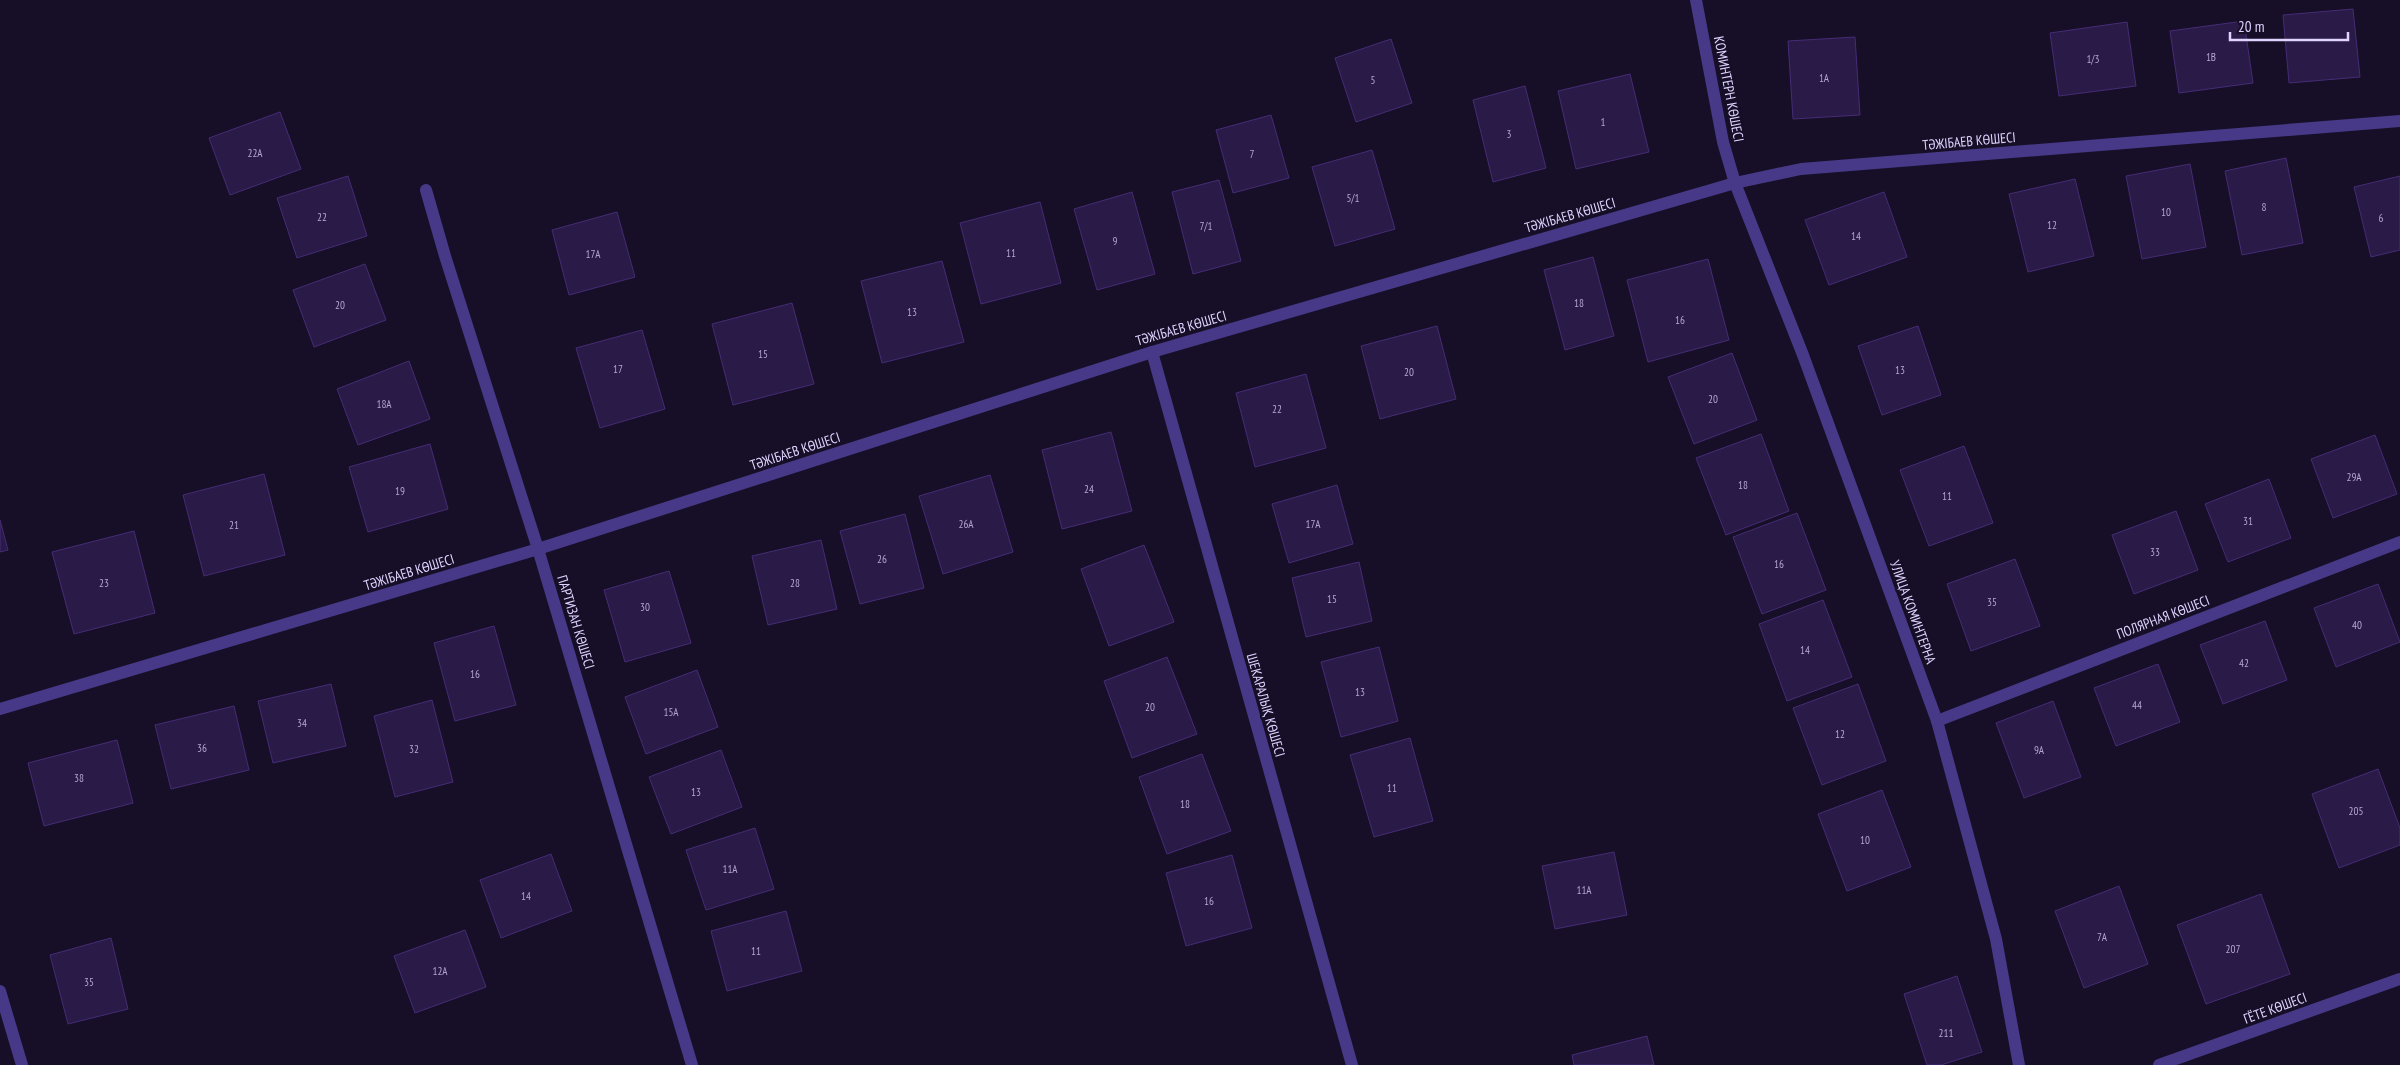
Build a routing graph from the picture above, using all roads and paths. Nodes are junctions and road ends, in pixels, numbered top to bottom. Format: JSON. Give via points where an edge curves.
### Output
{"nodes":[{"id":1,"x":1696,"y":0,"type":"edge"},
{"id":2,"x":2400,"y":121,"type":"edge"},
{"id":3,"x":1735,"y":183,"type":"junction"},
{"id":4,"x":426,"y":190,"type":"dead end"},
{"id":5,"x":1152,"y":352,"type":"junction"},
{"id":6,"x":2400,"y":542,"type":"edge"},
{"id":7,"x":538,"y":549,"type":"junction"},
{"id":8,"x":0,"y":709,"type":"edge"},
{"id":9,"x":1937,"y":721,"type":"junction"},
{"id":10,"x":2400,"y":979,"type":"edge"},
{"id":11,"x":0,"y":991,"type":"edge"},
{"id":12,"x":22,"y":1065,"type":"edge"},
{"id":13,"x":692,"y":1065,"type":"edge"},
{"id":14,"x":1352,"y":1065,"type":"edge"},
{"id":15,"x":2019,"y":1065,"type":"edge"},
{"id":16,"x":2159,"y":1065,"type":"edge"}],
"edges":[{"from":1,"to":3,"type":"street","name":"КОМИНТЕРН КӨШЕСІ","via":[[1723,142]]},
{"from":2,"to":3,"type":"street","name":"ТӘЖІБАЕВ КӨШЕСІ","via":[[1802,170]]},
{"from":3,"to":5,"type":"street","name":"ТӘЖІБАЕВ КӨШЕСІ"},
{"from":3,"to":9,"type":"street","name":"УЛИЦА КОМИНТЕРНА","via":[[1803,355]]},
{"from":4,"to":7,"type":"street","name":"ПАРТИЗАН КӨШЕСІ"},
{"from":5,"to":7,"type":"street","name":"ТӘЖІБАЕВ КӨШЕСІ"},
{"from":5,"to":14,"type":"street","name":"ШЕКАРАЛЫҚ КӨШЕСІ"},
{"from":6,"to":9,"type":"street","name":"ПОЛЯРНАЯ КӨШЕСІ"},
{"from":7,"to":8,"type":"street","name":"ТӘЖІБАЕВ КӨШЕСІ"},
{"from":7,"to":13,"type":"street","name":"ПАРТИЗАН КӨШЕСІ"},
{"from":9,"to":15,"type":"street","name":"УЛИЦА КОМИНТЕРНА","via":[[1996,939]]},
{"from":10,"to":16,"type":"street","name":"ГЁТЕ КӨШЕСІ"},
{"from":11,"to":12,"type":"street"}]}
